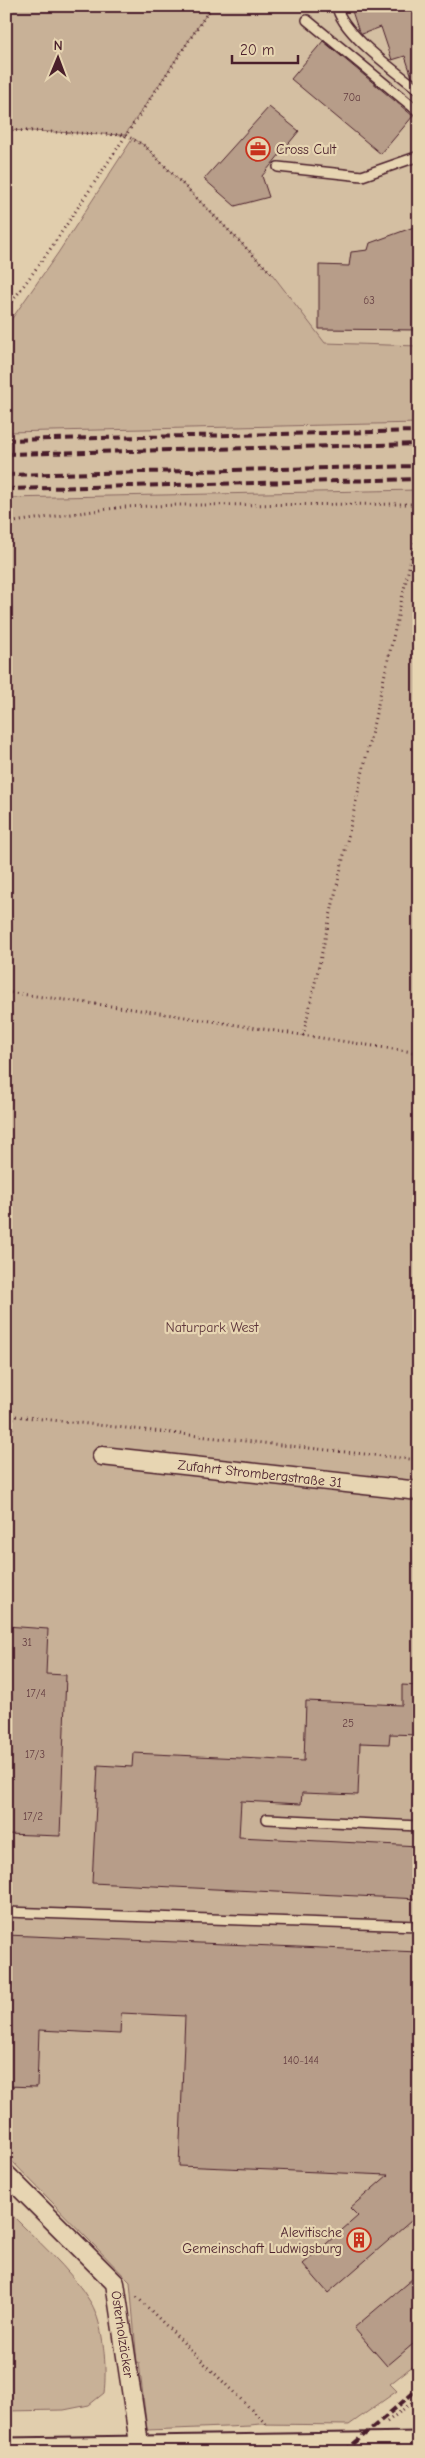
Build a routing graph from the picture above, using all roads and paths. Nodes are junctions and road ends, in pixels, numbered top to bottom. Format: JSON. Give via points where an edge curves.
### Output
{"nodes":[{"id":1,"x":212,"y":6,"type":"edge"},
{"id":2,"x":337,"y":6,"type":"edge"},
{"id":3,"x":307,"y":20,"type":"dead end"},
{"id":4,"x":419,"y":90,"type":"edge"},
{"id":5,"x":419,"y":112,"type":"edge"},
{"id":6,"x":6,"y":130,"type":"edge"},
{"id":7,"x":125,"y":135,"type":"junction"},
{"id":8,"x":419,"y":156,"type":"edge"},
{"id":9,"x":278,"y":167,"type":"dead end"},
{"id":10,"x":272,"y":274,"type":"dead end"},
{"id":11,"x":6,"y":310,"type":"edge"},
{"id":12,"x":419,"y":504,"type":"edge"},
{"id":13,"x":6,"y":523,"type":"edge"},
{"id":14,"x":419,"y":523,"type":"edge"},
{"id":15,"x":6,"y":992,"type":"edge"},
{"id":16,"x":303,"y":1036,"type":"junction"},
{"id":17,"x":419,"y":1053,"type":"edge"},
{"id":18,"x":6,"y":1415,"type":"edge"},
{"id":19,"x":13,"y":1416,"type":"junction"},
{"id":20,"x":12,"y":1429,"type":"dead end"},
{"id":21,"x":102,"y":1456,"type":"dead end"},
{"id":22,"x":419,"y":1460,"type":"edge"},
{"id":23,"x":419,"y":1491,"type":"edge"},
{"id":24,"x":267,"y":1819,"type":"dead end"},
{"id":25,"x":419,"y":1826,"type":"edge"},
{"id":26,"x":6,"y":1912,"type":"edge"},
{"id":27,"x":419,"y":1926,"type":"edge"},
{"id":28,"x":6,"y":2174,"type":"edge"},
{"id":29,"x":115,"y":2283,"type":"junction"},
{"id":30,"x":419,"y":2445,"type":"edge"},
{"id":31,"x":289,"y":2446,"type":"junction"},
{"id":32,"x":6,"y":2451,"type":"edge"},
{"id":33,"x":140,"y":2451,"type":"edge"}],
"edges":[{"from":1,"to":7,"type":"path"},
{"from":2,"to":4,"type":"lane","via":[[338,16],[363,44]]},
{"from":3,"to":5,"type":"lane"},
{"from":6,"to":7,"type":"path"},
{"from":7,"to":10,"type":"path","via":[[145,146]]},
{"from":7,"to":11,"type":"path"},
{"from":8,"to":9,"type":"lane","via":[[362,176]]},
{"from":12,"to":13,"type":"path","via":[[123,507]]},
{"from":14,"to":16,"type":"path"},
{"from":15,"to":16,"type":"path"},
{"from":16,"to":17,"type":"path"},
{"from":18,"to":19,"type":"path"},
{"from":19,"to":20,"type":"path"},
{"from":19,"to":22,"type":"path"},
{"from":21,"to":23,"type":"street","name":"Zufahrt Strombergstraße 31"},
{"from":24,"to":25,"type":"lane"},
{"from":26,"to":27,"type":"lane"},
{"from":28,"to":29,"type":"street","name":"Osterholzäcker"},
{"from":29,"to":31,"type":"path","via":[[132,2292]]},
{"from":29,"to":33,"type":"street","name":"Osterholzäcker"},
{"from":30,"to":31,"type":"street"},
{"from":31,"to":33,"type":"street"},
{"from":32,"to":33,"type":"street"}]}
